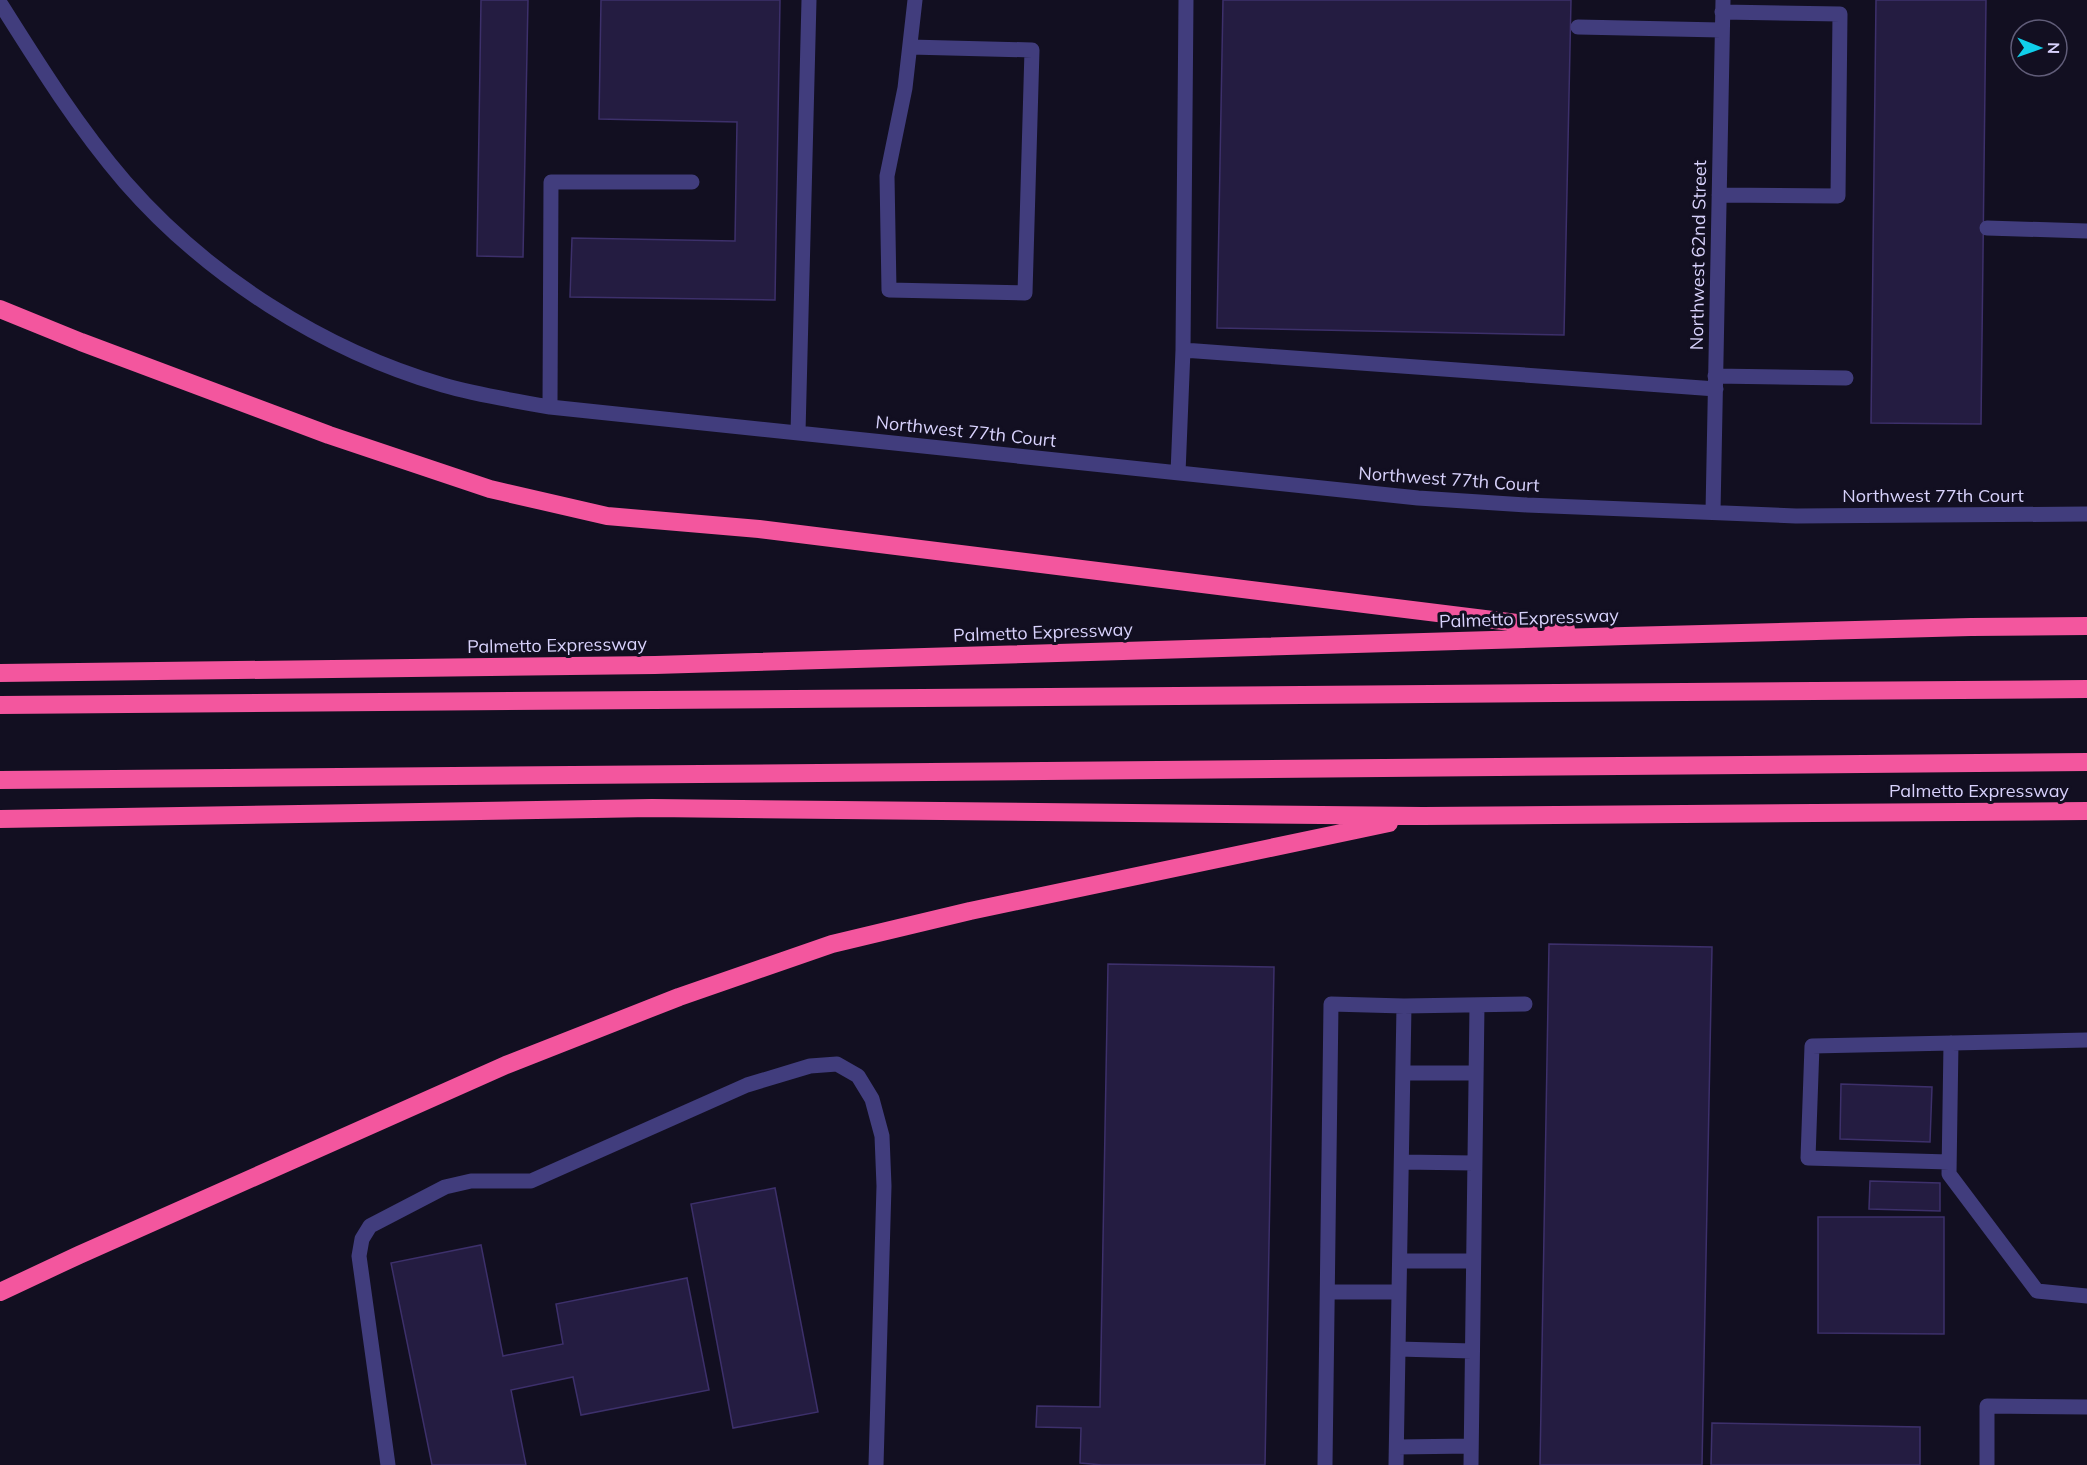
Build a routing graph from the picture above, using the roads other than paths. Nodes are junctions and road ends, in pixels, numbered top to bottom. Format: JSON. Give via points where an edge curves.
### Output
{"nodes":[{"id":1,"x":809,"y":0,"type":"edge"},
{"id":2,"x":915,"y":0,"type":"edge"},
{"id":3,"x":1186,"y":0,"type":"edge"},
{"id":4,"x":0,"y":3,"type":"edge"},
{"id":5,"x":1723,"y":6,"type":"edge"},
{"id":6,"x":1578,"y":27,"type":"dead end"},
{"id":7,"x":1722,"y":30,"type":"junction"},
{"id":8,"x":910,"y":47,"type":"junction"},
{"id":9,"x":692,"y":182,"type":"dead end"},
{"id":10,"x":1719,"y":195,"type":"junction"},
{"id":11,"x":1987,"y":228,"type":"dead end"},
{"id":12,"x":2087,"y":231,"type":"edge"},
{"id":13,"x":0,"y":309,"type":"edge"},
{"id":14,"x":1183,"y":350,"type":"junction"},
{"id":15,"x":1846,"y":378,"type":"dead end"},
{"id":16,"x":1716,"y":383,"type":"junction"},
{"id":17,"x":550,"y":407,"type":"junction"},
{"id":18,"x":798,"y":433,"type":"junction"},
{"id":19,"x":1178,"y":473,"type":"junction"},
{"id":20,"x":1713,"y":512,"type":"junction"},
{"id":21,"x":2087,"y":514,"type":"edge"},
{"id":22,"x":2087,"y":626,"type":"edge"},
{"id":23,"x":1625,"y":636,"type":"junction"},
{"id":24,"x":0,"y":673,"type":"edge"},
{"id":25,"x":2087,"y":689,"type":"edge"},
{"id":26,"x":0,"y":705,"type":"edge"},
{"id":27,"x":2087,"y":762,"type":"edge"},
{"id":28,"x":0,"y":780,"type":"edge"},
{"id":29,"x":2087,"y":811,"type":"edge"},
{"id":30,"x":1423,"y":816,"type":"junction"},
{"id":31,"x":0,"y":819,"type":"edge"},
{"id":32,"x":1525,"y":1004,"type":"dead end"},
{"id":33,"x":1476,"y":1005,"type":"junction"},
{"id":34,"x":1404,"y":1006,"type":"junction"},
{"id":35,"x":2087,"y":1040,"type":"edge"},
{"id":36,"x":1952,"y":1043,"type":"junction"},
{"id":37,"x":1403,"y":1073,"type":"junction"},
{"id":38,"x":1475,"y":1073,"type":"junction"},
{"id":39,"x":1401,"y":1162,"type":"junction"},
{"id":40,"x":1949,"y":1162,"type":"junction"},
{"id":41,"x":1474,"y":1163,"type":"junction"},
{"id":42,"x":1400,"y":1261,"type":"junction"},
{"id":43,"x":1473,"y":1261,"type":"junction"},
{"id":44,"x":0,"y":1292,"type":"edge"},
{"id":45,"x":1328,"y":1292,"type":"junction"},
{"id":46,"x":1399,"y":1292,"type":"junction"},
{"id":47,"x":2087,"y":1296,"type":"edge"},
{"id":48,"x":1398,"y":1349,"type":"junction"},
{"id":49,"x":1472,"y":1351,"type":"junction"},
{"id":50,"x":2087,"y":1407,"type":"edge"},
{"id":51,"x":1472,"y":1446,"type":"junction"},
{"id":52,"x":1396,"y":1447,"type":"junction"},
{"id":53,"x":388,"y":1465,"type":"edge"},
{"id":54,"x":876,"y":1465,"type":"edge"},
{"id":55,"x":1325,"y":1465,"type":"edge"},
{"id":56,"x":1396,"y":1465,"type":"edge"},
{"id":57,"x":1471,"y":1465,"type":"edge"},
{"id":58,"x":1988,"y":1465,"type":"edge"}],
"edges":[{"from":1,"to":18,"type":"street"},
{"from":2,"to":8,"type":"street"},
{"from":3,"to":14,"type":"street"},
{"from":4,"to":17,"type":"street","name":"Northwest 77th Court","via":[[57,94],[105,158],[146,204],[213,266],[284,314],[383,363],[441,384]]},
{"from":5,"to":7,"type":"street","name":"Northwest 62nd Street"},
{"from":5,"to":10,"type":"street","via":[[1840,14],[1838,196]]},
{"from":6,"to":7,"type":"street"},
{"from":7,"to":10,"type":"street","name":"Northwest 62nd Street"},
{"from":8,"to":8,"type":"street","via":[[887,176],[889,290],[1025,293],[1032,50]]},
{"from":9,"to":17,"type":"street","via":[[551,182]]},
{"from":10,"to":16,"type":"street","name":"Northwest 62nd Street"},
{"from":11,"to":12,"type":"street"},
{"from":13,"to":23,"type":"highway","via":[[329,435],[490,489],[607,516],[759,529]]},
{"from":14,"to":16,"type":"street"},
{"from":14,"to":19,"type":"street"},
{"from":15,"to":16,"type":"street"},
{"from":16,"to":20,"type":"street","name":"Northwest 62nd Street"},
{"from":17,"to":18,"type":"street","name":"Northwest 77th Court"},
{"from":18,"to":19,"type":"street","name":"Northwest 77th Court"},
{"from":19,"to":20,"type":"street","name":"Northwest 77th Court","via":[[1527,506]]},
{"from":20,"to":21,"type":"street","name":"Northwest 77th Court","via":[[1865,516]]},
{"from":22,"to":23,"type":"highway","name":"Palmetto Expressway"},
{"from":23,"to":24,"type":"highway","name":"Palmetto Expressway","via":[[655,665]]},
{"from":25,"to":26,"type":"highway"},
{"from":27,"to":28,"type":"highway"},
{"from":29,"to":30,"type":"highway","name":"Palmetto Expressway"},
{"from":30,"to":31,"type":"highway","name":"Palmetto Expressway","via":[[652,808]]},
{"from":30,"to":44,"type":"highway","via":[[982,908],[832,944],[679,997],[507,1065]]},
{"from":32,"to":33,"type":"street"},
{"from":33,"to":34,"type":"street"},
{"from":33,"to":38,"type":"street"},
{"from":34,"to":37,"type":"street"},
{"from":34,"to":45,"type":"street","via":[[1331,1004]]},
{"from":35,"to":36,"type":"street"},
{"from":36,"to":40,"type":"street"},
{"from":36,"to":40,"type":"street","via":[[1812,1046],[1808,1158]]},
{"from":37,"to":38,"type":"street"},
{"from":37,"to":39,"type":"street"},
{"from":38,"to":41,"type":"street"},
{"from":39,"to":41,"type":"street"},
{"from":39,"to":42,"type":"street"},
{"from":40,"to":47,"type":"street","via":[[1949,1174],[2037,1291]]},
{"from":41,"to":43,"type":"street"},
{"from":42,"to":43,"type":"street"},
{"from":42,"to":46,"type":"street"},
{"from":43,"to":49,"type":"street"},
{"from":45,"to":46,"type":"street"},
{"from":45,"to":55,"type":"street"},
{"from":46,"to":48,"type":"street"},
{"from":48,"to":49,"type":"street"},
{"from":48,"to":52,"type":"street"},
{"from":49,"to":51,"type":"street"},
{"from":50,"to":58,"type":"street","via":[[1987,1407]]},
{"from":51,"to":52,"type":"street"},
{"from":51,"to":57,"type":"street"},
{"from":52,"to":56,"type":"street"},
{"from":53,"to":54,"type":"street","via":[[359,1256],[362,1239],[370,1226],[445,1187],[471,1181],[531,1181],[747,1085],[810,1066],[837,1064],[858,1076],[872,1099],[882,1136]]}]}
